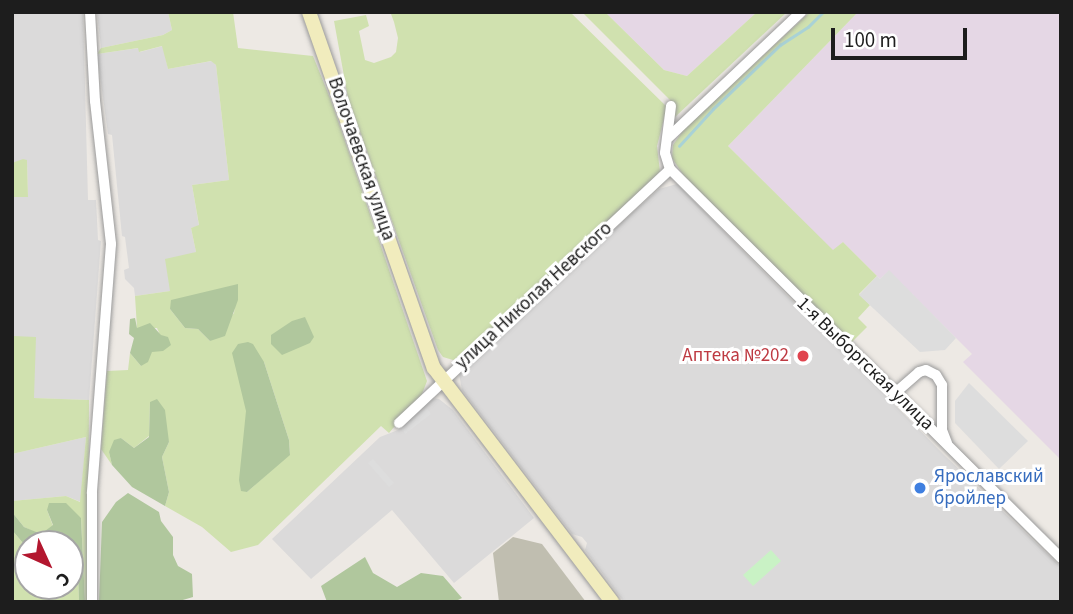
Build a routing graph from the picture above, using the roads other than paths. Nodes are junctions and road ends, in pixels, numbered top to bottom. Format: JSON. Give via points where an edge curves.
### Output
{"nodes":[{"id":1,"x":90,"y":12,"type":"edge"},
{"id":2,"x":309,"y":12,"type":"edge"},
{"id":3,"x":801,"y":12,"type":"edge"},
{"id":4,"x":671,"y":106,"type":"dead end"},
{"id":5,"x":668,"y":137,"type":"junction"},
{"id":6,"x":670,"y":169,"type":"junction"},
{"id":7,"x":442,"y":381,"type":"junction"},
{"id":8,"x":894,"y":394,"type":"junction"},
{"id":9,"x":399,"y":423,"type":"dead end"},
{"id":10,"x":951,"y":448,"type":"junction"},
{"id":11,"x":1061,"y":558,"type":"edge"},
{"id":12,"x":92,"y":602,"type":"edge"},
{"id":13,"x":612,"y":602,"type":"edge"}],
"edges":[{"from":1,"to":12,"type":"street","via":[[111,244],[92,493]]},
{"from":2,"to":7,"type":"street","name":"Волочаевская улица"},
{"from":3,"to":5,"type":"street"},
{"from":4,"to":5,"type":"street"},
{"from":5,"to":6,"type":"street"},
{"from":6,"to":7,"type":"street","name":"улица Николая Невского"},
{"from":6,"to":8,"type":"street","name":"1-я Выборгская улица"},
{"from":7,"to":9,"type":"street","name":"улица Николая Невского"},
{"from":7,"to":13,"type":"street","name":"Волочаевская улица"},
{"from":8,"to":10,"type":"street","name":"1-я Выборгская улица"},
{"from":8,"to":10,"type":"street","via":[[919,372],[936,375],[942,384],[942,430]]},
{"from":10,"to":11,"type":"street","name":"1-я Выборгская улица"}]}
